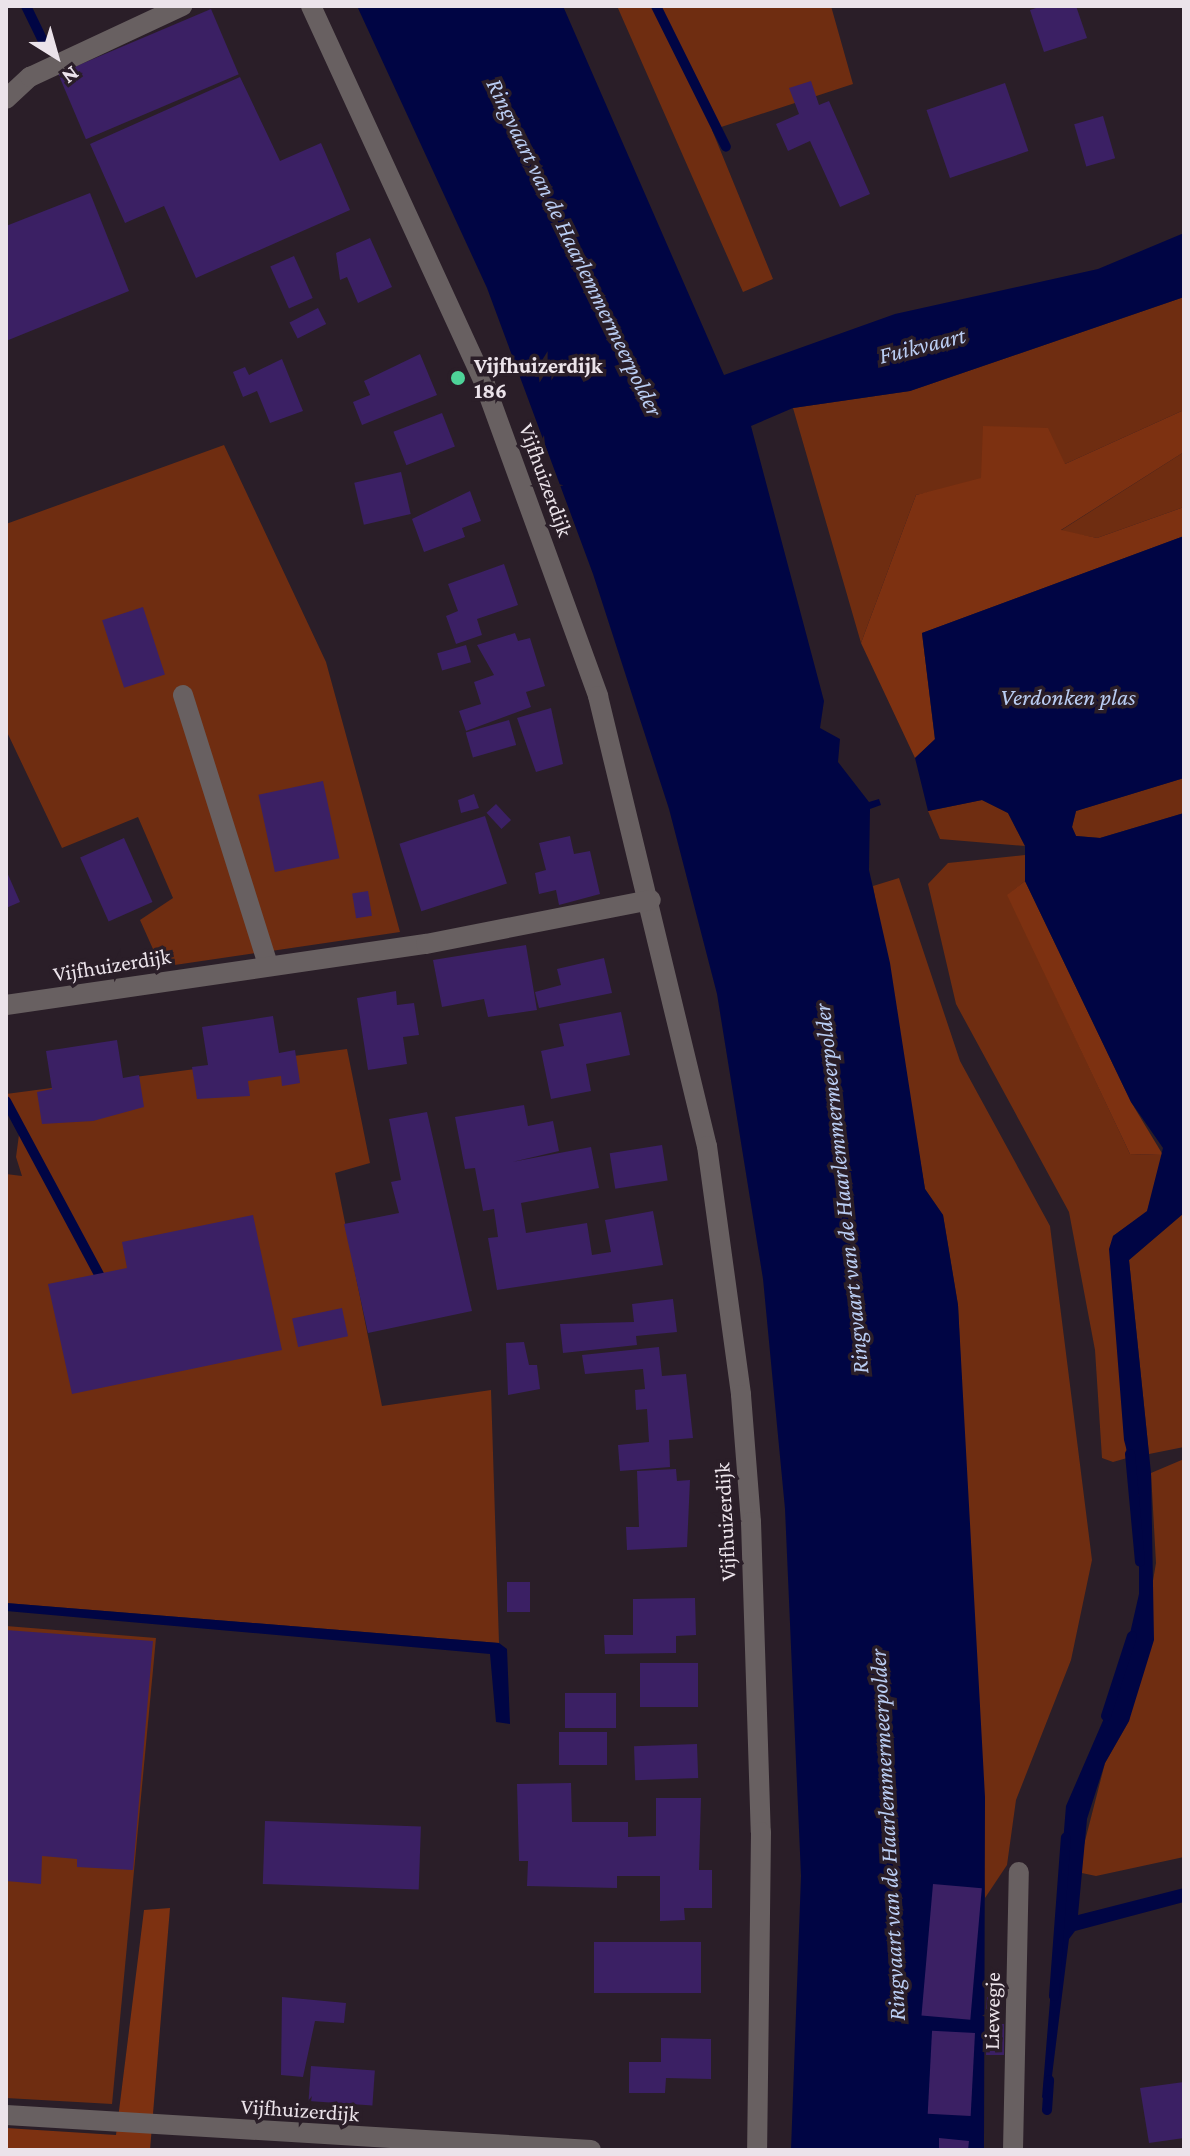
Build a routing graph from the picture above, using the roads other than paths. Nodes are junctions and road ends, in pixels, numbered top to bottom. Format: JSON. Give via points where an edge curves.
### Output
{"nodes":[{"id":1,"x":182,"y":6,"type":"edge"},
{"id":2,"x":311,"y":6,"type":"edge"},
{"id":3,"x":6,"y":99,"type":"edge"},
{"id":4,"x":183,"y":695,"type":"dead end"},
{"id":5,"x":651,"y":900,"type":"junction"},
{"id":6,"x":268,"y":965,"type":"junction"},
{"id":7,"x":6,"y":1005,"type":"edge"},
{"id":8,"x":1019,"y":1872,"type":"dead end"},
{"id":9,"x":6,"y":2115,"type":"edge"},
{"id":10,"x":591,"y":2150,"type":"edge"},
{"id":11,"x":757,"y":2150,"type":"edge"},
{"id":12,"x":1013,"y":2150,"type":"edge"}],
"edges":[{"from":1,"to":3,"type":"street","via":[[30,77]]},
{"from":2,"to":5,"type":"street","name":"Vijfhuizerdijk","via":[[485,385],[598,696]]},
{"from":4,"to":6,"type":"street"},
{"from":5,"to":6,"type":"street","name":"Vijfhuizerdijk","via":[[426,944]]},
{"from":5,"to":11,"type":"street","name":"Vijfhuizerdijk","via":[[707,1146],[741,1395],[761,1832]]},
{"from":6,"to":7,"type":"street","name":"Vijfhuizerdijk"},
{"from":8,"to":12,"type":"street","name":"Liewegje"},
{"from":9,"to":10,"type":"street","name":"Vijfhuizerdijk"}]}
